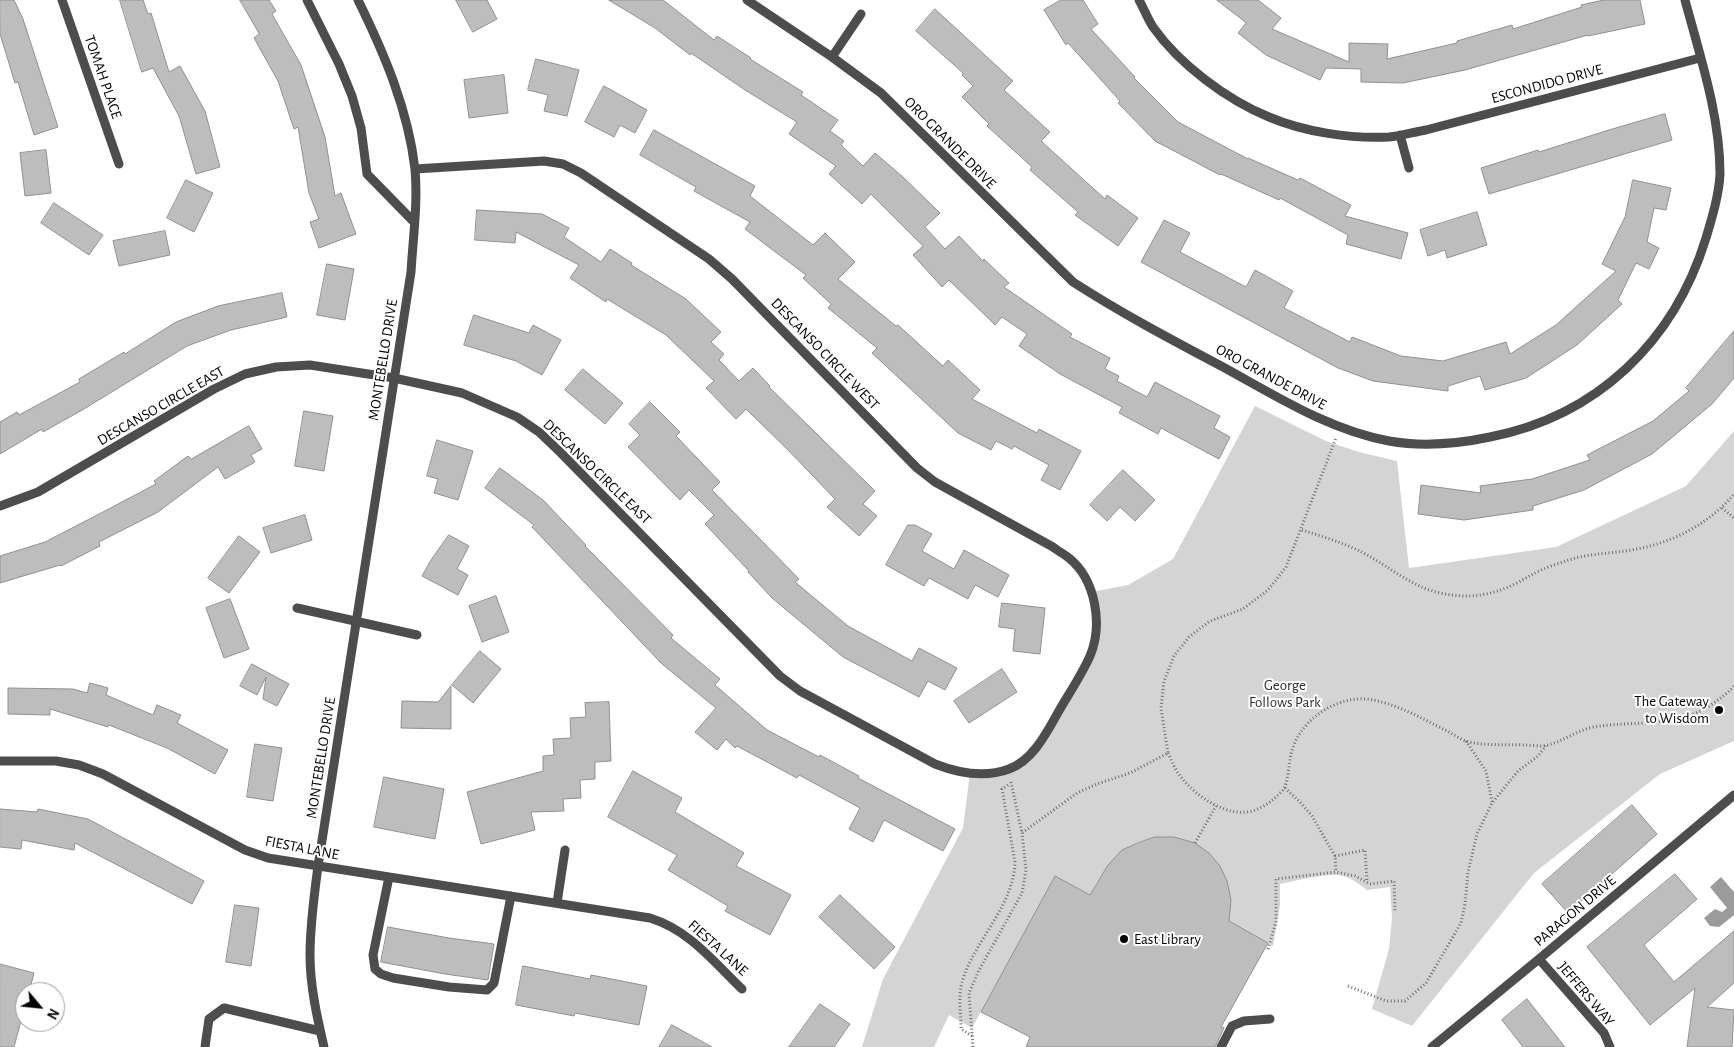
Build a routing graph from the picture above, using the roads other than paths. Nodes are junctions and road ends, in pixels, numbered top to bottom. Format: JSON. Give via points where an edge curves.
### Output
{"nodes":[{"id":1,"x":62,"y":0,"type":"edge"},
{"id":2,"x":307,"y":0,"type":"edge"},
{"id":3,"x":358,"y":0,"type":"edge"},
{"id":4,"x":747,"y":0,"type":"edge"},
{"id":5,"x":1139,"y":0,"type":"edge"},
{"id":6,"x":1684,"y":0,"type":"edge"},
{"id":7,"x":861,"y":14,"type":"dead end"},
{"id":8,"x":832,"y":57,"type":"junction"},
{"id":9,"x":1700,"y":58,"type":"junction"},
{"id":10,"x":1400,"y":135,"type":"junction"},
{"id":11,"x":119,"y":164,"type":"dead end"},
{"id":12,"x":1409,"y":168,"type":"dead end"},
{"id":13,"x":415,"y":169,"type":"junction"},
{"id":14,"x":414,"y":222,"type":"junction"},
{"id":15,"x":394,"y":378,"type":"junction"},
{"id":16,"x":0,"y":506,"type":"edge"},
{"id":17,"x":297,"y":608,"type":"dead end"},
{"id":18,"x":356,"y":622,"type":"junction"},
{"id":19,"x":418,"y":635,"type":"dead end"},
{"id":20,"x":1069,"y":694,"type":"joint"},
{"id":21,"x":0,"y":762,"type":"edge"},
{"id":22,"x":1734,"y":795,"type":"edge"},
{"id":23,"x":565,"y":850,"type":"dead end"},
{"id":24,"x":318,"y":866,"type":"junction"},
{"id":25,"x":389,"y":877,"type":"junction"},
{"id":26,"x":511,"y":896,"type":"junction"},
{"id":27,"x":558,"y":903,"type":"junction"},
{"id":28,"x":1539,"y":959,"type":"junction"},
{"id":29,"x":742,"y":989,"type":"dead end"},
{"id":30,"x":1270,"y":1019,"type":"dead end"},
{"id":31,"x":320,"y":1031,"type":"junction"},
{"id":32,"x":205,"y":1047,"type":"edge"},
{"id":33,"x":324,"y":1047,"type":"edge"},
{"id":34,"x":1221,"y":1047,"type":"edge"},
{"id":35,"x":1432,"y":1047,"type":"edge"},
{"id":36,"x":1610,"y":1047,"type":"edge"}],
"edges":[{"from":1,"to":11,"type":"street","name":"TOMAH PLACE"},
{"from":2,"to":14,"type":"street","via":[[352,96],[361,128],[367,174]]},
{"from":3,"to":13,"type":"street","name":"MONTEBELLO DRIVE","via":[[386,60],[403,109]]},
{"from":4,"to":8,"type":"street","name":"ORO GRANDE DRIVE"},
{"from":5,"to":10,"type":"street","name":"ESCONDIDO DRIVE","via":[[1153,27],[1178,55],[1207,81],[1269,118],[1343,136]]},
{"from":6,"to":9,"type":"street","name":"ORO GRANDE DRIVE"},
{"from":7,"to":8,"type":"street"},
{"from":8,"to":9,"type":"street","name":"ORO GRANDE DRIVE","via":[[881,93],[1073,282],[1107,304],[1308,414],[1365,435],[1420,444],[1443,444],[1513,432],[1551,420],[1614,379],[1664,326],[1686,290],[1701,255],[1720,176],[1716,127]]},
{"from":9,"to":10,"type":"street","name":"ESCONDIDO DRIVE"},
{"from":10,"to":12,"type":"street"},
{"from":13,"to":14,"type":"street","name":"MONTEBELLO DRIVE"},
{"from":13,"to":20,"type":"street","name":"DESCANSO CIRCLE WEST","via":[[544,161],[563,164],[709,259],[917,468],[935,482],[1070,558],[1083,574],[1091,592],[1097,614],[1097,631],[1090,655]]},
{"from":14,"to":15,"type":"street","name":"MONTEBELLO DRIVE","via":[[411,272]]},
{"from":15,"to":16,"type":"street","name":"DESCANSO CIRCLE EAST","via":[[310,365],[276,367],[245,374],[38,492]]},
{"from":15,"to":18,"type":"street","name":"MONTEBELLO DRIVE"},
{"from":15,"to":20,"type":"street","name":"DESCANSO CIRCLE EAST","via":[[462,393],[517,417],[539,432],[780,676],[800,691],[944,768],[970,773],[1010,768],[1041,743]]},
{"from":17,"to":18,"type":"street"},
{"from":18,"to":19,"type":"street"},
{"from":18,"to":24,"type":"street","name":"MONTEBELLO DRIVE"},
{"from":21,"to":24,"type":"street","name":"FIESTA LANE","via":[[56,761],[78,765],[103,774],[245,850],[268,858]]},
{"from":22,"to":28,"type":"street","name":"PARAGON DRIVE"},
{"from":23,"to":27,"type":"street"},
{"from":24,"to":25,"type":"street","name":"FIESTA LANE"},
{"from":24,"to":31,"type":"street","name":"MONTEBELLO DRIVE","via":[[310,956]]},
{"from":25,"to":26,"type":"street","name":"FIESTA LANE"},
{"from":25,"to":26,"type":"street","via":[[373,955],[375,969],[393,978],[449,987],[492,988]]},
{"from":26,"to":27,"type":"street","name":"FIESTA LANE"},
{"from":27,"to":29,"type":"street","name":"FIESTA LANE","via":[[667,923],[684,933]]},
{"from":28,"to":35,"type":"street","name":"PARAGON DRIVE"},
{"from":28,"to":36,"type":"street","name":"JEFFERS WAY","via":[[1604,1033]]},
{"from":30,"to":34,"type":"street","via":[[1244,1021],[1232,1026]]},
{"from":31,"to":32,"type":"street","via":[[224,1008],[209,1019]]},
{"from":31,"to":33,"type":"street","name":"MONTEBELLO DRIVE"}]}
